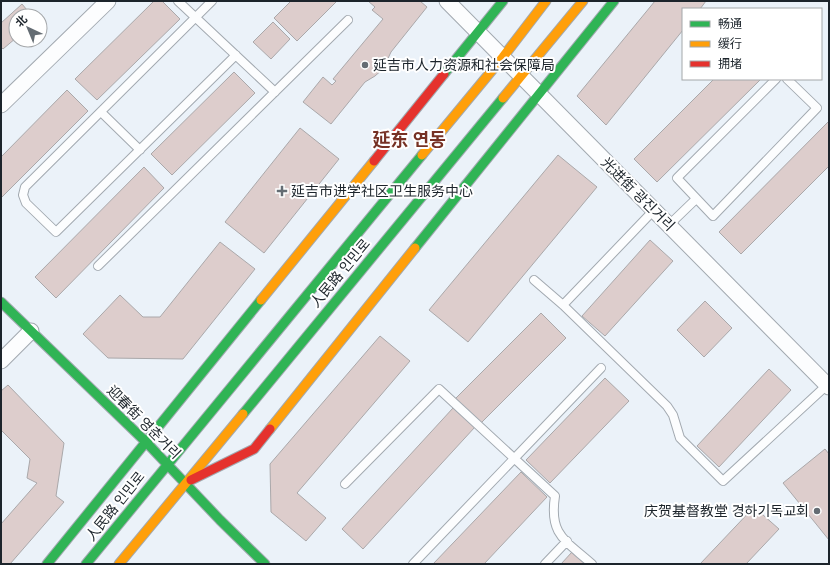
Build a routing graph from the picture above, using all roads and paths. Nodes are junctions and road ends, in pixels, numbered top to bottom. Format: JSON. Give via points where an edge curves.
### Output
{"nodes":[{"id":1,"x":108,"y":1,"type":"edge"},
{"id":2,"x":178,"y":1,"type":"edge"},
{"id":3,"x":212,"y":1,"type":"edge"},
{"id":4,"x":447,"y":1,"type":"edge"},
{"id":5,"x":503,"y":1,"type":"edge"},
{"id":6,"x":546,"y":1,"type":"edge"},
{"id":7,"x":583,"y":1,"type":"edge"},
{"id":8,"x":614,"y":1,"type":"edge"},
{"id":9,"x":196,"y":18,"type":"junction"},
{"id":10,"x":348,"y":20,"type":"dead end"},
{"id":11,"x":478,"y":32,"type":"junction"},
{"id":12,"x":236,"y":55,"type":"junction"},
{"id":13,"x":503,"y":57,"type":"junction"},
{"id":14,"x":521,"y":76,"type":"junction"},
{"id":15,"x":775,"y":80,"type":"edge"},
{"id":16,"x":788,"y":80,"type":"edge"},
{"id":17,"x":275,"y":92,"type":"junction"},
{"id":18,"x":540,"y":94,"type":"junction"},
{"id":19,"x":1,"y":105,"type":"edge"},
{"id":20,"x":101,"y":112,"type":"junction"},
{"id":21,"x":140,"y":150,"type":"junction"},
{"id":22,"x":696,"y":199,"type":"junction"},
{"id":23,"x":654,"y":210,"type":"junction"},
{"id":24,"x":669,"y":225,"type":"junction"},
{"id":25,"x":98,"y":266,"type":"dead end"},
{"id":26,"x":534,"y":280,"type":"dead end"},
{"id":27,"x":1,"y":302,"type":"edge"},
{"id":28,"x":563,"y":305,"type":"junction"},
{"id":29,"x":31,"y":331,"type":"junction"},
{"id":30,"x":1,"y":361,"type":"edge"},
{"id":31,"x":601,"y":368,"type":"dead end"},
{"id":32,"x":828,"y":386,"type":"edge"},
{"id":33,"x":146,"y":442,"type":"junction"},
{"id":34,"x":515,"y":459,"type":"junction"},
{"id":35,"x":167,"y":465,"type":"junction"},
{"id":36,"x":185,"y":483,"type":"junction"},
{"id":37,"x":346,"y":484,"type":"dead end"},
{"id":38,"x":567,"y":541,"type":"junction"},
{"id":39,"x":47,"y":564,"type":"edge"},
{"id":40,"x":86,"y":564,"type":"edge"},
{"id":41,"x":119,"y":564,"type":"edge"},
{"id":42,"x":265,"y":564,"type":"edge"},
{"id":43,"x":414,"y":564,"type":"edge"},
{"id":44,"x":545,"y":564,"type":"edge"},
{"id":45,"x":592,"y":564,"type":"edge"}],
"edges":[{"from":1,"to":19,"type":"street"},
{"from":2,"to":9,"type":"lane"},
{"from":3,"to":9,"type":"lane"},
{"from":4,"to":11,"type":"street","name":"光进街 광진거리"},
{"from":5,"to":11,"type":"street"},
{"from":6,"to":13,"type":"street","name":"人民路 인민로"},
{"from":7,"to":14,"type":"street","name":"人民路 인민로"},
{"from":8,"to":18,"type":"street"},
{"from":9,"to":12,"type":"lane"},
{"from":9,"to":20,"type":"lane"},
{"from":10,"to":17,"type":"lane"},
{"from":11,"to":13,"type":"street","name":"光进街 광진거리"},
{"from":11,"to":33,"type":"street","via":[[368,173]]},
{"from":12,"to":17,"type":"lane"},
{"from":12,"to":21,"type":"lane"},
{"from":13,"to":14,"type":"street","name":"光进街 광진거리"},
{"from":13,"to":35,"type":"street","name":"人民路 인민로","via":[[383,197]]},
{"from":14,"to":18,"type":"street","name":"光进街 광진거리"},
{"from":14,"to":36,"type":"street","name":"人民路 인민로"},
{"from":15,"to":22,"type":"lane","via":[[677,178]]},
{"from":16,"to":22,"type":"lane","via":[[817,108],[713,216]]},
{"from":17,"to":25,"type":"lane"},
{"from":18,"to":23,"type":"street","name":"光进街 광진거리"},
{"from":18,"to":36,"type":"street","via":[[254,449]]},
{"from":20,"to":21,"type":"lane"},
{"from":20,"to":21,"type":"lane","via":[[25,187],[23,195],[26,203],[56,232]]},
{"from":22,"to":24,"type":"lane"},
{"from":23,"to":24,"type":"street","name":"光进街 광진거리"},
{"from":23,"to":28,"type":"lane"},
{"from":24,"to":32,"type":"street","name":"光进街 광진거리"},
{"from":26,"to":28,"type":"lane"},
{"from":27,"to":29,"type":"street","name":"迎春街 영춘거리"},
{"from":28,"to":32,"type":"lane","via":[[667,406],[673,415],[680,438],[723,481]]},
{"from":29,"to":30,"type":"street"},
{"from":29,"to":33,"type":"street","name":"迎春街 영춘거리"},
{"from":31,"to":34,"type":"lane"},
{"from":33,"to":35,"type":"street","name":"迎春街 영춘거리"},
{"from":33,"to":39,"type":"street"},
{"from":34,"to":37,"type":"lane","via":[[439,389]]},
{"from":34,"to":38,"type":"lane","via":[[555,496],[552,512],[558,533]]},
{"from":34,"to":43,"type":"lane"},
{"from":35,"to":36,"type":"street","name":"迎春街 영춘거리"},
{"from":35,"to":40,"type":"street","name":"人民路 인민로"},
{"from":36,"to":41,"type":"street","name":"人民路 인민로"},
{"from":36,"to":42,"type":"street","name":"迎春街 영춘거리"},
{"from":38,"to":44,"type":"lane"},
{"from":38,"to":45,"type":"lane"}]}
